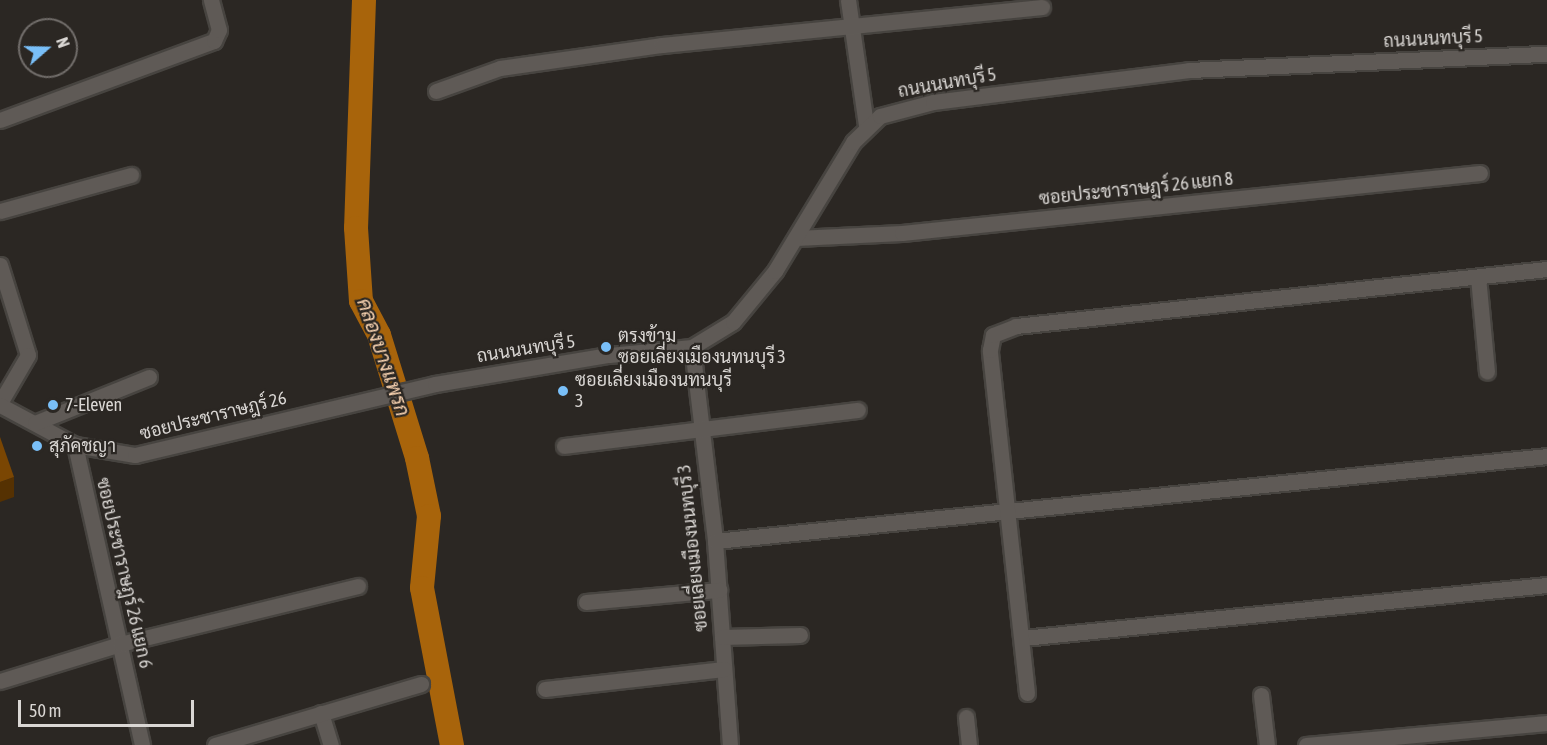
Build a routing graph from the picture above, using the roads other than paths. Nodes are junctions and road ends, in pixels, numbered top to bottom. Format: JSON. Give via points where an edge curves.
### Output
{"nodes":[{"id":1,"x":211,"y":0,"type":"edge"},
{"id":2,"x":848,"y":0,"type":"edge"},
{"id":3,"x":1042,"y":7,"type":"dead end"},
{"id":4,"x":850,"y":26,"type":"junction"},
{"id":5,"x":1547,"y":54,"type":"edge"},
{"id":6,"x":436,"y":91,"type":"dead end"},
{"id":7,"x":0,"y":120,"type":"edge"},
{"id":8,"x":866,"y":125,"type":"junction"},
{"id":9,"x":1480,"y":173,"type":"dead end"},
{"id":10,"x":131,"y":175,"type":"dead end"},
{"id":11,"x":0,"y":211,"type":"edge"},
{"id":12,"x":796,"y":238,"type":"junction"},
{"id":13,"x":0,"y":265,"type":"edge"},
{"id":14,"x":1547,"y":269,"type":"edge"},
{"id":15,"x":1478,"y":277,"type":"junction"},
{"id":16,"x":693,"y":347,"type":"junction"},
{"id":17,"x":1487,"y":372,"type":"dead end"},
{"id":18,"x":149,"y":377,"type":"dead end"},
{"id":19,"x":374,"y":396,"type":"joint"},
{"id":20,"x":0,"y":404,"type":"edge"},
{"id":21,"x":858,"y":410,"type":"dead end"},
{"id":22,"x":35,"y":423,"type":"junction"},
{"id":23,"x":700,"y":428,"type":"junction"},
{"id":24,"x":75,"y":445,"type":"junction"},
{"id":25,"x":564,"y":446,"type":"dead end"},
{"id":26,"x":1547,"y":456,"type":"edge"},
{"id":27,"x":1010,"y":512,"type":"junction"},
{"id":28,"x":715,"y":541,"type":"junction"},
{"id":29,"x":1547,"y":585,"type":"edge"},
{"id":30,"x":358,"y":586,"type":"dead end"},
{"id":31,"x":719,"y":590,"type":"junction"},
{"id":32,"x":586,"y":602,"type":"dead end"},
{"id":33,"x":800,"y":634,"type":"dead end"},
{"id":34,"x":722,"y":637,"type":"junction"},
{"id":35,"x":1023,"y":638,"type":"junction"},
{"id":36,"x":120,"y":644,"type":"junction"},
{"id":37,"x":723,"y":669,"type":"junction"},
{"id":38,"x":0,"y":681,"type":"edge"},
{"id":39,"x":421,"y":684,"type":"dead end"},
{"id":40,"x":545,"y":689,"type":"dead end"},
{"id":41,"x":1027,"y":693,"type":"dead end"},
{"id":42,"x":1261,"y":695,"type":"dead end"},
{"id":43,"x":321,"y":713,"type":"junction"},
{"id":44,"x":966,"y":717,"type":"dead end"},
{"id":45,"x":1547,"y":723,"type":"edge"},
{"id":46,"x":142,"y":745,"type":"edge"},
{"id":47,"x":215,"y":745,"type":"edge"},
{"id":48,"x":331,"y":745,"type":"edge"},
{"id":49,"x":730,"y":745,"type":"edge"},
{"id":50,"x":969,"y":745,"type":"edge"},
{"id":51,"x":1267,"y":745,"type":"edge"},
{"id":52,"x":1306,"y":745,"type":"edge"}],
"edges":[{"from":1,"to":7,"type":"street","via":[[219,30],[214,41]]},
{"from":2,"to":4,"type":"street"},
{"from":3,"to":4,"type":"street"},
{"from":4,"to":6,"type":"street","via":[[681,43],[500,68]]},
{"from":4,"to":8,"type":"street"},
{"from":5,"to":8,"type":"street","name":"ถนนนนทบุรี 5","via":[[1189,70],[933,102],[880,116]]},
{"from":8,"to":12,"type":"street","name":"ถนนนนทบุรี 5"},
{"from":9,"to":12,"type":"street","name":"ซอยประชาราษฎร์ 26 แยก 8","via":[[902,233]]},
{"from":10,"to":11,"type":"street"},
{"from":12,"to":16,"type":"street","name":"ถนนนนทบุรี 5","via":[[733,322]]},
{"from":13,"to":20,"type":"street","via":[[28,355]]},
{"from":14,"to":15,"type":"street"},
{"from":15,"to":17,"type":"street"},
{"from":15,"to":27,"type":"street","via":[[1016,326],[993,335],[990,350]]},
{"from":16,"to":19,"type":"street","name":"ถนนนนทบุรี 5","via":[[590,358]]},
{"from":16,"to":23,"type":"street","name":"ซอยเลี่ยงเมืองนนทบุรี 3"},
{"from":18,"to":22,"type":"street"},
{"from":19,"to":24,"type":"street","name":"ซอยประชาราษฎร์ 26","via":[[135,455]]},
{"from":20,"to":22,"type":"street","name":"ซอยประชาราษฎร์ 26"},
{"from":21,"to":23,"type":"street"},
{"from":22,"to":24,"type":"street","name":"ซอยประชาราษฎร์ 26"},
{"from":23,"to":25,"type":"street"},
{"from":23,"to":28,"type":"street","name":"ซอยเลี่ยงเมืองนนทบุรี 3"},
{"from":24,"to":36,"type":"street","name":"ซอยประชาราษฎร์ 26 แยก 6"},
{"from":26,"to":27,"type":"street"},
{"from":27,"to":28,"type":"street"},
{"from":27,"to":35,"type":"street"},
{"from":28,"to":31,"type":"street","name":"ซอยเลี่ยงเมืองนนทบุรี 3"},
{"from":29,"to":35,"type":"street"},
{"from":30,"to":36,"type":"street"},
{"from":31,"to":32,"type":"street"},
{"from":31,"to":34,"type":"street","name":"ซอยเลี่ยงเมืองนนทบุรี 3"},
{"from":33,"to":34,"type":"street"},
{"from":34,"to":37,"type":"street","name":"ซอยเลี่ยงเมืองนนทบุรี 3"},
{"from":35,"to":41,"type":"street"},
{"from":36,"to":38,"type":"street"},
{"from":36,"to":46,"type":"street","name":"ซอยประชาราษฎร์ 26 แยก 6"},
{"from":37,"to":40,"type":"street"},
{"from":37,"to":49,"type":"street","name":"ซอยเลี่ยงเมืองนนทบุรี 3"},
{"from":39,"to":43,"type":"street"},
{"from":42,"to":51,"type":"street"},
{"from":43,"to":47,"type":"street"},
{"from":43,"to":48,"type":"street"},
{"from":44,"to":50,"type":"street"},
{"from":45,"to":52,"type":"street"}]}
